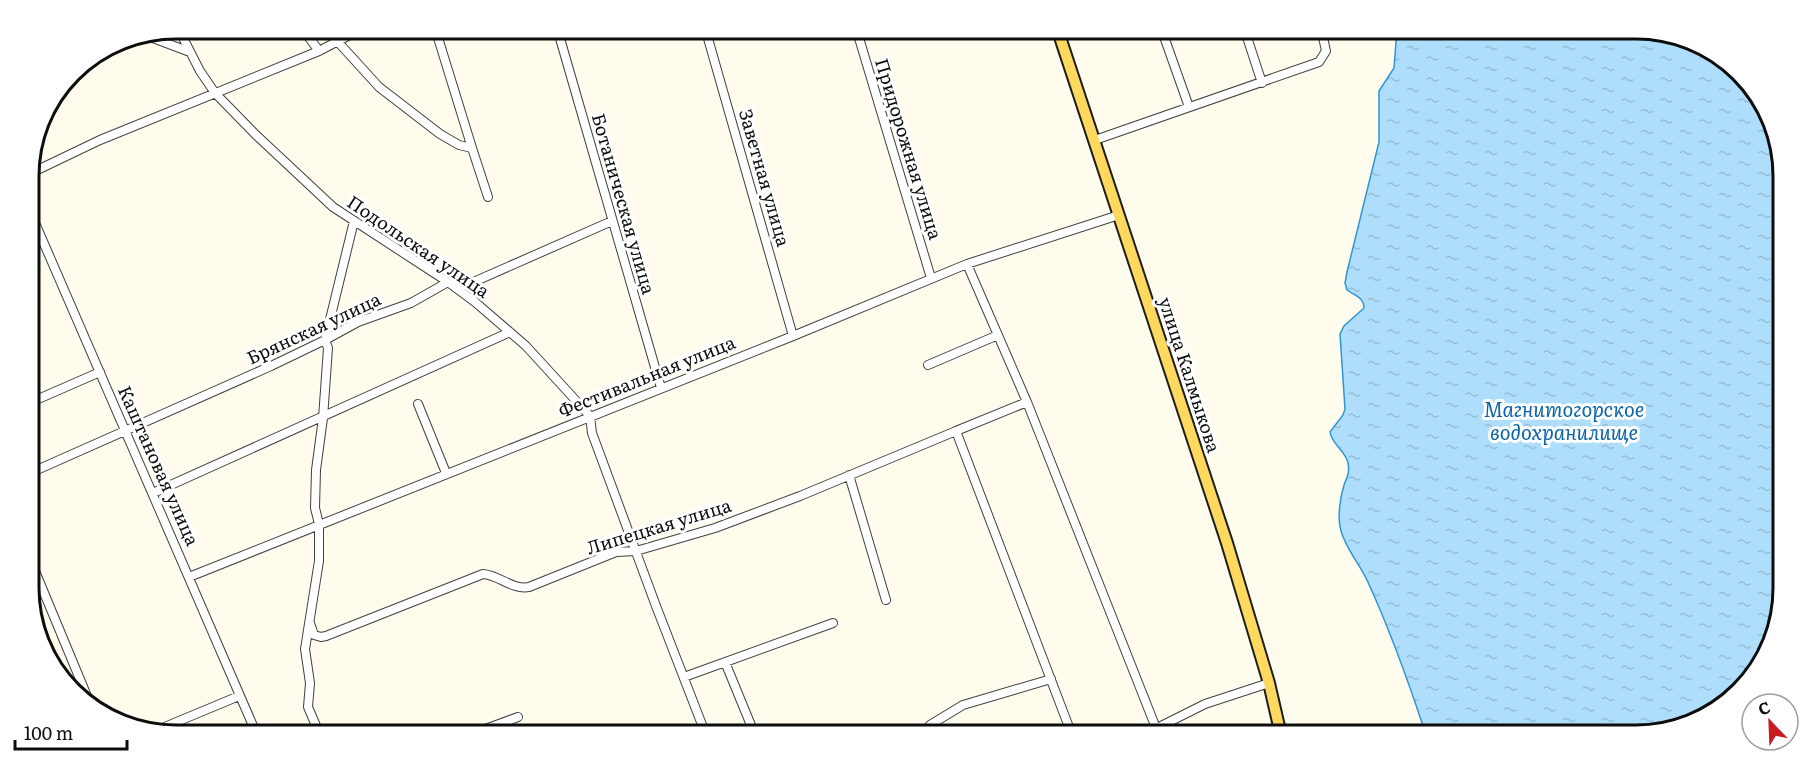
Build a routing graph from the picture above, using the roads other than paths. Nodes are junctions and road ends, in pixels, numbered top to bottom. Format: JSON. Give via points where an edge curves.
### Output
{"nodes":[{"id":1,"x":184,"y":39,"type":"edge"},
{"id":2,"x":310,"y":39,"type":"edge"},
{"id":3,"x":343,"y":39,"type":"edge"},
{"id":4,"x":438,"y":39,"type":"edge"},
{"id":5,"x":560,"y":39,"type":"edge"},
{"id":6,"x":708,"y":39,"type":"edge"},
{"id":7,"x":859,"y":39,"type":"edge"},
{"id":8,"x":1061,"y":39,"type":"edge"},
{"id":9,"x":1165,"y":39,"type":"edge"},
{"id":10,"x":1248,"y":39,"type":"edge"},
{"id":11,"x":1323,"y":39,"type":"edge"},
{"id":12,"x":159,"y":40,"type":"edge"},
{"id":13,"x":338,"y":42,"type":"junction"},
{"id":14,"x":319,"y":51,"type":"junction"},
{"id":15,"x":190,"y":52,"type":"junction"},
{"id":16,"x":1262,"y":83,"type":"junction"},
{"id":17,"x":215,"y":93,"type":"junction"},
{"id":18,"x":1189,"y":108,"type":"junction"},
{"id":19,"x":1095,"y":140,"type":"junction"},
{"id":20,"x":472,"y":148,"type":"junction"},
{"id":21,"x":39,"y":169,"type":"edge"},
{"id":22,"x":488,"y":197,"type":"dead end"},
{"id":23,"x":1119,"y":214,"type":"junction"},
{"id":24,"x":354,"y":221,"type":"junction"},
{"id":25,"x":612,"y":221,"type":"junction"},
{"id":26,"x":39,"y":232,"type":"edge"},
{"id":27,"x":967,"y":264,"type":"junction"},
{"id":28,"x":931,"y":278,"type":"junction"},
{"id":29,"x":448,"y":282,"type":"junction"},
{"id":30,"x":510,"y":332,"type":"junction"},
{"id":31,"x":998,"y":335,"type":"junction"},
{"id":32,"x":793,"y":336,"type":"junction"},
{"id":33,"x":325,"y":340,"type":"junction"},
{"id":34,"x":928,"y":365,"type":"dead end"},
{"id":35,"x":100,"y":372,"type":"junction"},
{"id":36,"x":661,"y":388,"type":"junction"},
{"id":37,"x":39,"y":399,"type":"edge"},
{"id":38,"x":1027,"y":402,"type":"junction"},
{"id":39,"x":418,"y":404,"type":"dead end"},
{"id":40,"x":590,"y":416,"type":"junction"},
{"id":41,"x":323,"y":418,"type":"junction"},
{"id":42,"x":126,"y":430,"type":"junction"},
{"id":43,"x":956,"y":431,"type":"junction"},
{"id":44,"x":39,"y":469,"type":"edge"},
{"id":45,"x":446,"y":473,"type":"junction"},
{"id":46,"x":849,"y":475,"type":"junction"},
{"id":47,"x":153,"y":493,"type":"junction"},
{"id":48,"x":319,"y":524,"type":"junction"},
{"id":49,"x":636,"y":551,"type":"junction"},
{"id":50,"x":189,"y":577,"type":"junction"},
{"id":51,"x":39,"y":581,"type":"edge"},
{"id":52,"x":886,"y":600,"type":"dead end"},
{"id":53,"x":310,"y":622,"type":"junction"},
{"id":54,"x":833,"y":623,"type":"dead end"},
{"id":55,"x":725,"y":662,"type":"junction"},
{"id":56,"x":684,"y":677,"type":"junction"},
{"id":57,"x":1051,"y":679,"type":"junction"},
{"id":58,"x":1269,"y":683,"type":"junction"},
{"id":59,"x":84,"y":689,"type":"edge"},
{"id":60,"x":239,"y":696,"type":"junction"},
{"id":61,"x":518,"y":717,"type":"dead end"},
{"id":62,"x":170,"y":725,"type":"edge"},
{"id":63,"x":252,"y":725,"type":"edge"},
{"id":64,"x":315,"y":725,"type":"edge"},
{"id":65,"x":496,"y":725,"type":"edge"},
{"id":66,"x":702,"y":725,"type":"edge"},
{"id":67,"x":751,"y":725,"type":"edge"},
{"id":68,"x":930,"y":725,"type":"edge"},
{"id":69,"x":1068,"y":725,"type":"edge"},
{"id":70,"x":1155,"y":725,"type":"edge"},
{"id":71,"x":1162,"y":725,"type":"edge"},
{"id":72,"x":1279,"y":725,"type":"edge"}],
"edges":[{"from":1,"to":15,"type":"street","name":"Подольская улица"},
{"from":2,"to":14,"type":"street"},
{"from":3,"to":13,"type":"street"},
{"from":4,"to":20,"type":"street"},
{"from":5,"to":25,"type":"street","name":"Ботаническая улица"},
{"from":6,"to":32,"type":"street","name":"Заветная улица"},
{"from":7,"to":28,"type":"street","name":"Придорожная улица"},
{"from":8,"to":19,"type":"main road","name":"улица Калмыкова"},
{"from":9,"to":18,"type":"street"},
{"from":10,"to":16,"type":"street"},
{"from":11,"to":16,"type":"street","via":[[1326,51],[1319,62]]},
{"from":12,"to":15,"type":"street"},
{"from":13,"to":14,"type":"street"},
{"from":13,"to":20,"type":"street","via":[[379,87],[440,134]]},
{"from":14,"to":17,"type":"street"},
{"from":15,"to":17,"type":"street","name":"Подольская улица"},
{"from":16,"to":18,"type":"street"},
{"from":17,"to":21,"type":"street"},
{"from":17,"to":24,"type":"street","name":"Подольская улица","via":[[309,186]]},
{"from":18,"to":19,"type":"street"},
{"from":19,"to":23,"type":"main road","name":"улица Калмыкова"},
{"from":20,"to":22,"type":"street"},
{"from":23,"to":27,"type":"street","name":"Фестивальная улица"},
{"from":23,"to":58,"type":"main road","name":"улица Калмыкова"},
{"from":24,"to":29,"type":"street","name":"Подольская улица"},
{"from":24,"to":33,"type":"street"},
{"from":25,"to":29,"type":"street","name":"Брянская улица","via":[[469,284],[458,286]]},
{"from":25,"to":36,"type":"street","name":"Ботаническая улица"},
{"from":26,"to":35,"type":"street","name":"Каштановая улица"},
{"from":27,"to":28,"type":"street","name":"Фестивальная улица"},
{"from":27,"to":31,"type":"street"},
{"from":28,"to":32,"type":"street","name":"Фестивальная улица"},
{"from":29,"to":30,"type":"street","name":"Подольская улица"},
{"from":29,"to":33,"type":"street","name":"Брянская улица","via":[[411,303],[358,322]]},
{"from":30,"to":40,"type":"street","name":"Подольская улица"},
{"from":30,"to":41,"type":"street"},
{"from":31,"to":34,"type":"street"},
{"from":31,"to":38,"type":"street"},
{"from":32,"to":36,"type":"street","name":"Фестивальная улица"},
{"from":33,"to":41,"type":"street","via":[[328,348]]},
{"from":33,"to":42,"type":"street","name":"Брянская улица"},
{"from":35,"to":37,"type":"street"},
{"from":35,"to":42,"type":"street","name":"Каштановая улица"},
{"from":36,"to":40,"type":"street","name":"Фестивальная улица"},
{"from":38,"to":43,"type":"street","name":"Липецкая улица"},
{"from":38,"to":70,"type":"street"},
{"from":39,"to":45,"type":"street"},
{"from":40,"to":45,"type":"street","name":"Фестивальная улица"},
{"from":40,"to":49,"type":"street","name":"Подольская улица","via":[[592,432]]},
{"from":41,"to":47,"type":"street"},
{"from":41,"to":48,"type":"street","via":[[315,479]]},
{"from":42,"to":44,"type":"street","name":"Брянская улица"},
{"from":42,"to":47,"type":"street","name":"Каштановая улица"},
{"from":43,"to":46,"type":"street","name":"Липецкая улица"},
{"from":43,"to":57,"type":"street"},
{"from":45,"to":48,"type":"street","name":"Фестивальная улица"},
{"from":46,"to":49,"type":"street","name":"Липецкая улица","via":[[715,528]]},
{"from":46,"to":52,"type":"street"},
{"from":47,"to":50,"type":"street","name":"Каштановая улица"},
{"from":48,"to":50,"type":"street","name":"Фестивальная улица"},
{"from":48,"to":53,"type":"street","via":[[319,561]]},
{"from":49,"to":53,"type":"street","name":"Липецкая улица","via":[[616,552],[523,588],[483,574],[321,637],[314,635]]},
{"from":49,"to":56,"type":"street","name":"Подольская улица"},
{"from":50,"to":60,"type":"street","name":"Каштановая улица"},
{"from":51,"to":59,"type":"street"},
{"from":53,"to":64,"type":"street","via":[[305,649],[310,683],[308,707]]},
{"from":54,"to":55,"type":"street"},
{"from":55,"to":56,"type":"street"},
{"from":55,"to":67,"type":"street"},
{"from":56,"to":66,"type":"street","name":"Подольская улица"},
{"from":57,"to":68,"type":"street","via":[[963,705]]},
{"from":57,"to":69,"type":"street"},
{"from":58,"to":71,"type":"street","via":[[1205,704]]},
{"from":58,"to":72,"type":"main road","name":"улица Калмыкова"},
{"from":60,"to":62,"type":"street"},
{"from":60,"to":63,"type":"street","name":"Каштановая улица"},
{"from":61,"to":65,"type":"street"}]}
